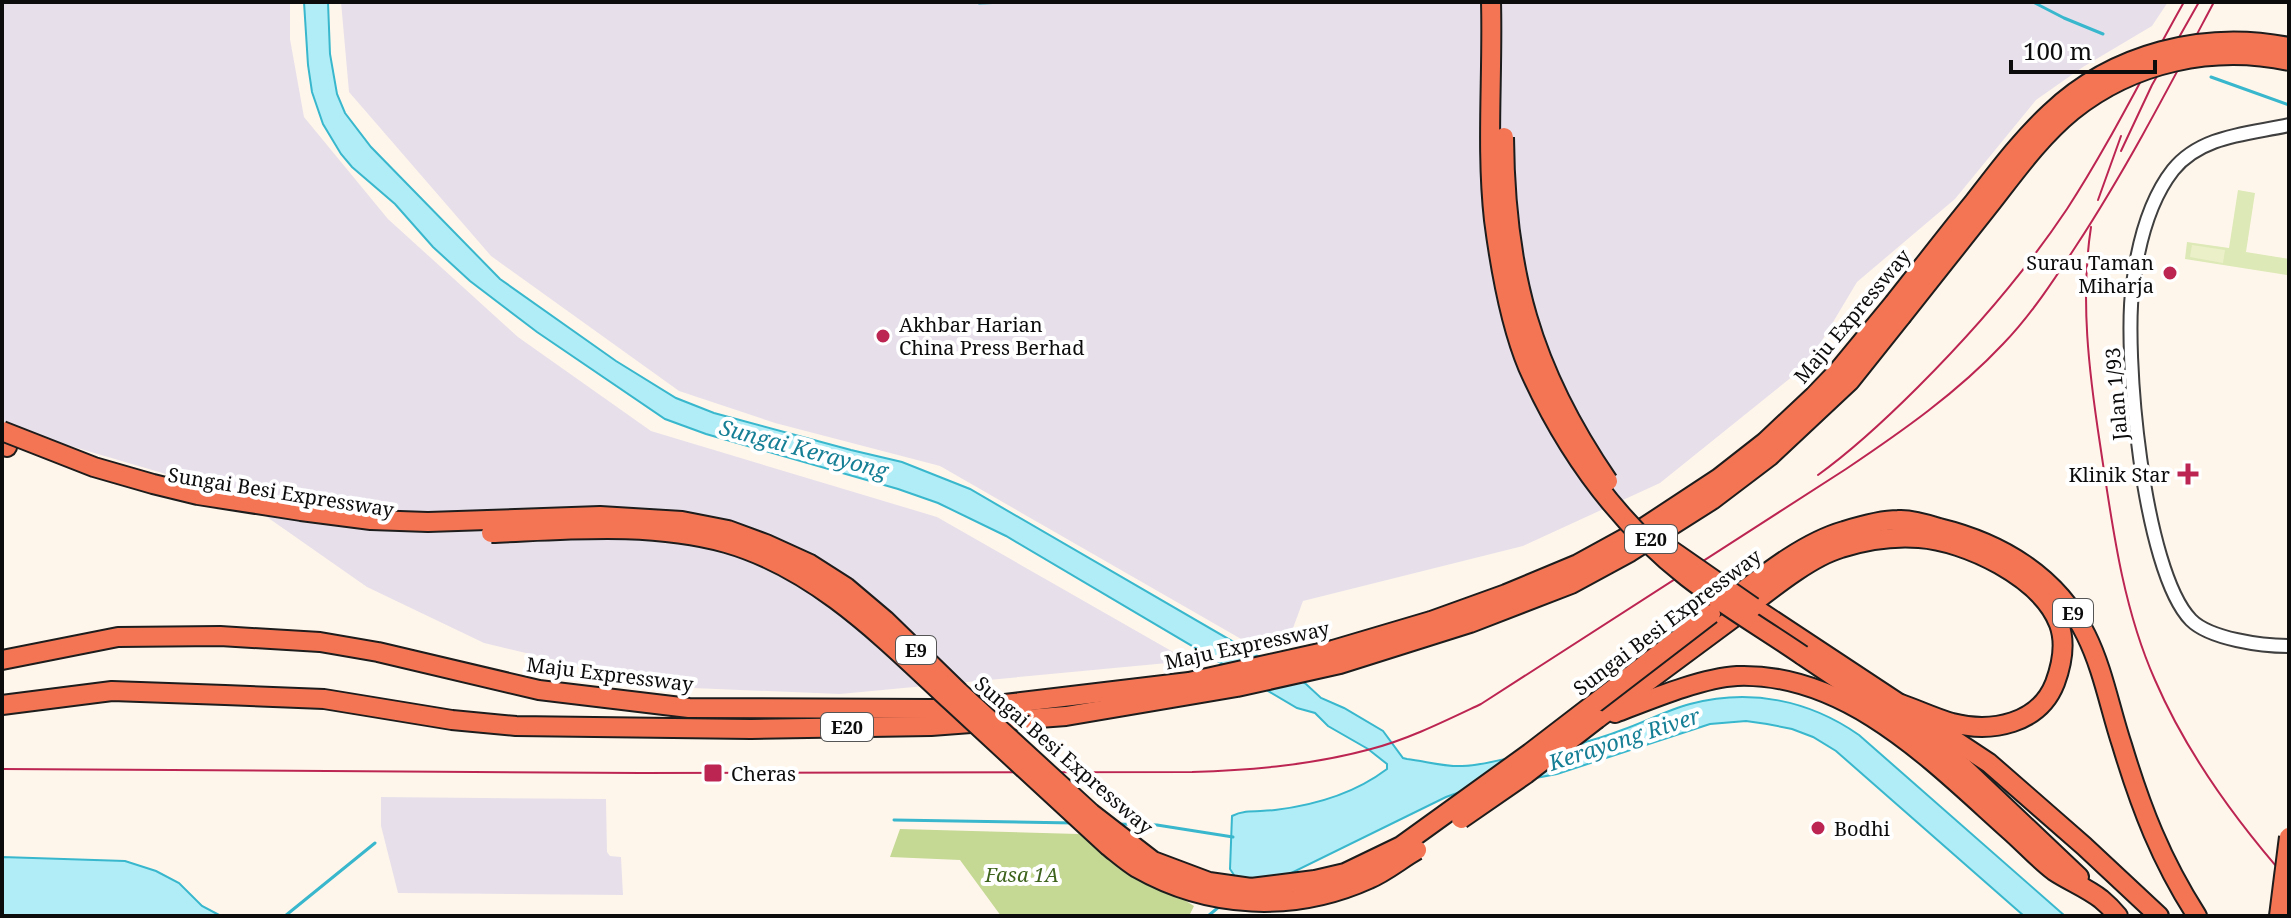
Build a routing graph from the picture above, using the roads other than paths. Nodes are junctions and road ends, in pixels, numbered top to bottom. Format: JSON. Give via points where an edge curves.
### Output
{"nodes":[{"id":1,"x":1491,"y":2,"type":"edge"},
{"id":2,"x":1502,"y":2,"type":"edge"},
{"id":3,"x":2289,"y":47,"type":"edge"},
{"id":4,"x":2289,"y":61,"type":"edge"},
{"id":5,"x":2289,"y":125,"type":"edge"},
{"id":6,"x":2254,"y":131,"type":"junction"},
{"id":7,"x":2289,"y":134,"type":"edge"},
{"id":8,"x":1898,"y":310,"type":"junction"},
{"id":9,"x":2,"y":431,"type":"edge"},
{"id":10,"x":2,"y":445,"type":"edge"},
{"id":11,"x":2271,"y":646,"type":"junction"},
{"id":12,"x":2289,"y":646,"type":"edge"},
{"id":13,"x":1807,"y":650,"type":"junction"},
{"id":14,"x":2289,"y":654,"type":"edge"},
{"id":15,"x":2,"y":660,"type":"edge"},
{"id":16,"x":1196,"y":688,"type":"junction"},
{"id":17,"x":1901,"y":704,"type":"junction"},
{"id":18,"x":2,"y":705,"type":"edge"},
{"id":19,"x":1597,"y":719,"type":"junction"},
{"id":20,"x":2289,"y":837,"type":"edge"},
{"id":21,"x":2101,"y":899,"type":"junction"},
{"id":22,"x":2118,"y":916,"type":"edge"},
{"id":23,"x":2159,"y":916,"type":"edge"},
{"id":24,"x":2197,"y":916,"type":"edge"},
{"id":25,"x":2279,"y":916,"type":"edge"}],
"edges":[{"from":1,"to":13,"type":"highway","bridge":true,"via":[[1494,219],[1527,365],[1582,465],[1620,516],[1688,578]]},
{"from":2,"to":13,"type":"highway","bridge":true,"via":[[1504,157],[1514,269],[1525,315],[1560,401],[1606,479],[1631,510],[1673,552]]},
{"from":3,"to":8,"type":"highway","name":"Maju Expressway","number":"E20","bridge":true,"via":[[2234,41],[2179,46],[2141,57],[2074,92],[2033,129]]},
{"from":4,"to":8,"type":"highway","name":"Maju Expressway","number":"E20","bridge":true,"via":[[2221,54],[2189,58],[2132,76],[2084,102],[2026,159]]},
{"from":5,"to":6,"type":"street","name":"Jalan 1/93"},
{"from":6,"to":7,"type":"street","name":"Jalan 1/93"},
{"from":6,"to":11,"type":"street","name":"Jalan 1/93","via":[[2210,143],[2172,171],[2143,230],[2132,285],[2131,342],[2148,516],[2176,596],[2201,628]]},
{"from":8,"to":16,"type":"highway","name":"Maju Expressway","number":"E20","via":[[1850,381],[1770,456],[1712,500],[1571,584],[1514,608],[1336,657]]},
{"from":9,"to":24,"type":"highway","name":"Sungai Besi Expressway","number":"E9","bridge":true,"via":[[153,484],[301,511],[428,522],[600,516],[728,530],[810,564],[846,587],[1091,813],[1153,861],[1209,882],[1251,888],[1345,873],[1401,846],[1788,558],[1842,531],[1899,519],[1971,535],[2015,557],[2069,606],[2098,666],[2159,849]]},
{"from":10,"to":19,"type":"highway","name":"Sungai Besi Expressway","number":"E9","bridge":true,"via":[[123,486],[385,533],[666,532],[757,553],[859,616],[1136,868],[1187,892],[1240,903],[1320,897],[1370,879],[1526,774]]},
{"from":11,"to":12,"type":"street"},
{"from":11,"to":14,"type":"street"},
{"from":13,"to":17,"type":"highway"},
{"from":13,"to":21,"type":"highway","via":[[1963,767]]},
{"from":15,"to":16,"type":"highway","name":"Maju Expressway","number":"E20","via":[[118,637],[320,642],[539,690],[689,708],[933,709]]},
{"from":16,"to":18,"type":"highway","name":"Maju Expressway","number":"E20","via":[[1044,718],[751,729],[516,726],[324,699],[112,691]]},
{"from":17,"to":19,"type":"highway","via":[[1953,723],[1985,727],[2032,714],[2050,697],[2061,668],[2059,624],[2046,601],[2024,580],[1955,545],[1886,538],[1838,548],[1793,573]]},
{"from":17,"to":23,"type":"highway","via":[[1989,763]]},
{"from":19,"to":21,"type":"highway","name":"Sungai Besi Expressway","number":"E9","via":[[1733,676],[1812,686],[1898,735],[2055,871]]},
{"from":20,"to":25,"type":"highway","bridge":true},
{"from":21,"to":22,"type":"highway","name":"Sungai Besi Expressway","number":"E9"}]}
